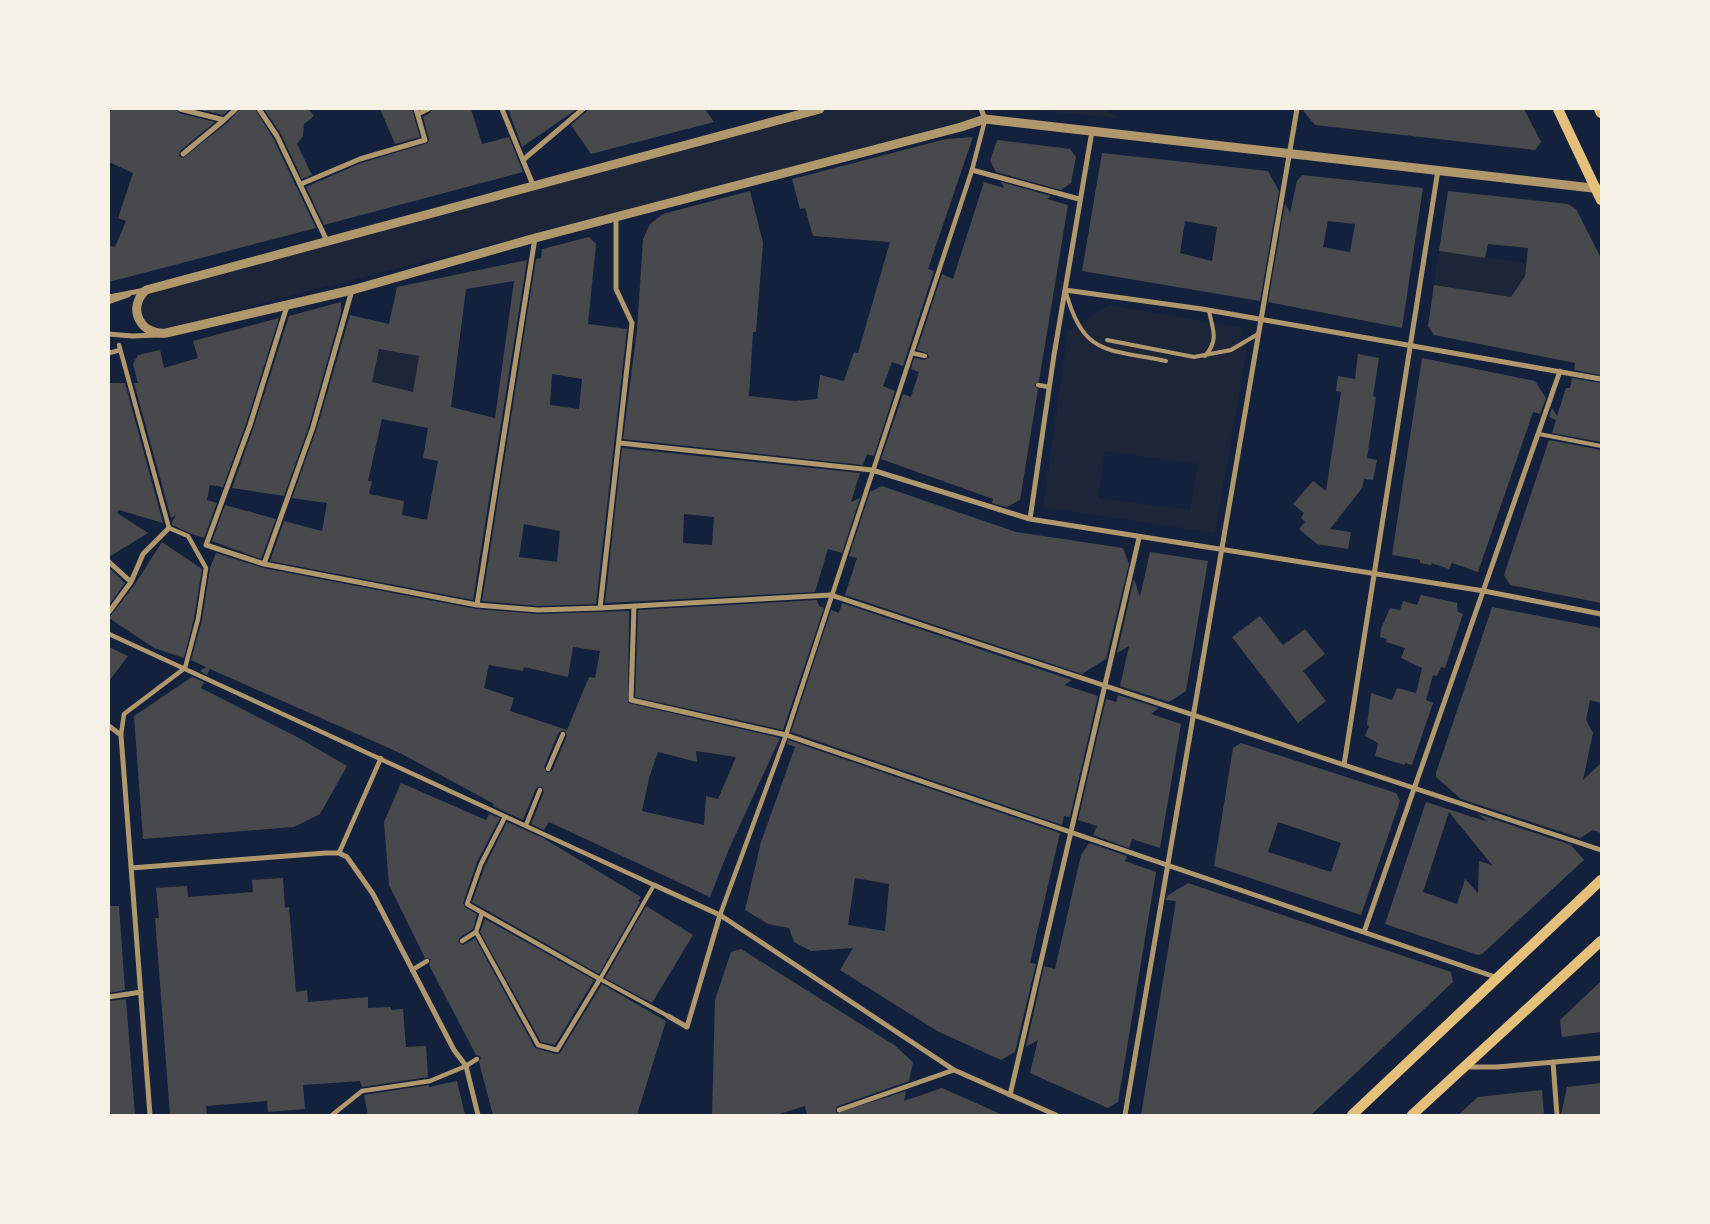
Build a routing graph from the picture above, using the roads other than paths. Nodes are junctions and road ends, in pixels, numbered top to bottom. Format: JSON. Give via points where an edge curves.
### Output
{"nodes":[{"id":1,"x":180,"y":109,"type":"edge"},
{"id":2,"x":236,"y":109,"type":"edge"},
{"id":3,"x":259,"y":109,"type":"edge"},
{"id":4,"x":428,"y":109,"type":"edge"},
{"id":5,"x":502,"y":109,"type":"edge"},
{"id":6,"x":584,"y":109,"type":"edge"},
{"id":7,"x":820,"y":109,"type":"edge"},
{"id":8,"x":981,"y":109,"type":"edge"},
{"id":9,"x":1297,"y":109,"type":"edge"},
{"id":10,"x":1558,"y":109,"type":"edge"},
{"id":11,"x":1599,"y":109,"type":"edge"},
{"id":12,"x":417,"y":111,"type":"edge"},
{"id":13,"x":1601,"y":113,"type":"edge"},
{"id":14,"x":985,"y":119,"type":"junction"},
{"id":15,"x":224,"y":120,"type":"junction"},
{"id":16,"x":1092,"y":131,"type":"junction"},
{"id":17,"x":183,"y":154,"type":"dead end"},
{"id":18,"x":1290,"y":154,"type":"junction"},
{"id":19,"x":523,"y":160,"type":"junction"},
{"id":20,"x":972,"y":170,"type":"junction"},
{"id":21,"x":1438,"y":170,"type":"junction"},
{"id":22,"x":301,"y":184,"type":"junction"},
{"id":23,"x":533,"y":185,"type":"junction"},
{"id":24,"x":1598,"y":188,"type":"edge"},
{"id":25,"x":1079,"y":200,"type":"junction"},
{"id":26,"x":1601,"y":200,"type":"edge"},
{"id":27,"x":616,"y":218,"type":"junction"},
{"id":28,"x":535,"y":238,"type":"junction"},
{"id":29,"x":327,"y":241,"type":"junction"},
{"id":30,"x":146,"y":290,"type":"junction"},
{"id":31,"x":352,"y":290,"type":"junction"},
{"id":32,"x":1065,"y":290,"type":"junction"},
{"id":33,"x":109,"y":297,"type":"edge"},
{"id":34,"x":109,"y":302,"type":"edge"},
{"id":35,"x":287,"y":304,"type":"junction"},
{"id":36,"x":1209,"y":311,"type":"junction"},
{"id":37,"x":1260,"y":320,"type":"junction"},
{"id":38,"x":166,"y":333,"type":"junction"},
{"id":39,"x":109,"y":334,"type":"edge"},
{"id":40,"x":1258,"y":334,"type":"junction"},
{"id":41,"x":1107,"y":340,"type":"dead end"},
{"id":42,"x":1410,"y":344,"type":"junction"},
{"id":43,"x":109,"y":352,"type":"edge"},
{"id":44,"x":912,"y":353,"type":"junction"},
{"id":45,"x":924,"y":356,"type":"dead end"},
{"id":46,"x":1205,"y":356,"type":"junction"},
{"id":47,"x":1166,"y":361,"type":"dead end"},
{"id":48,"x":1560,"y":371,"type":"junction"},
{"id":49,"x":1601,"y":379,"type":"edge"},
{"id":50,"x":1038,"y":385,"type":"dead end"},
{"id":51,"x":1050,"y":387,"type":"junction"},
{"id":52,"x":1539,"y":434,"type":"junction"},
{"id":53,"x":620,"y":444,"type":"junction"},
{"id":54,"x":1601,"y":446,"type":"edge"},
{"id":55,"x":872,"y":470,"type":"junction"},
{"id":56,"x":1030,"y":519,"type":"junction"},
{"id":57,"x":169,"y":528,"type":"junction"},
{"id":58,"x":1138,"y":538,"type":"junction"},
{"id":59,"x":1221,"y":551,"type":"junction"},
{"id":60,"x":109,"y":562,"type":"edge"},
{"id":61,"x":264,"y":564,"type":"junction"},
{"id":62,"x":1374,"y":574,"type":"junction"},
{"id":63,"x":131,"y":582,"type":"junction"},
{"id":64,"x":1484,"y":591,"type":"junction"},
{"id":65,"x":831,"y":595,"type":"junction"},
{"id":66,"x":477,"y":605,"type":"junction"},
{"id":67,"x":634,"y":606,"type":"junction"},
{"id":68,"x":600,"y":608,"type":"junction"},
{"id":69,"x":109,"y":612,"type":"edge"},
{"id":70,"x":1601,"y":614,"type":"edge"},
{"id":71,"x":109,"y":634,"type":"edge"},
{"id":72,"x":185,"y":668,"type":"junction"},
{"id":73,"x":1105,"y":686,"type":"junction"},
{"id":74,"x":1193,"y":716,"type":"junction"},
{"id":75,"x":109,"y":726,"type":"edge"},
{"id":76,"x":563,"y":734,"type":"dead end"},
{"id":77,"x":786,"y":735,"type":"junction"},
{"id":78,"x":121,"y":736,"type":"junction"},
{"id":79,"x":380,"y":758,"type":"junction"},
{"id":80,"x":1344,"y":765,"type":"junction"},
{"id":81,"x":548,"y":769,"type":"dead end"},
{"id":82,"x":1415,"y":788,"type":"junction"},
{"id":83,"x":540,"y":790,"type":"dead end"},
{"id":84,"x":505,"y":816,"type":"junction"},
{"id":85,"x":526,"y":826,"type":"junction"},
{"id":86,"x":1071,"y":833,"type":"junction"},
{"id":87,"x":1601,"y":850,"type":"edge"},
{"id":88,"x":339,"y":853,"type":"junction"},
{"id":89,"x":1168,"y":866,"type":"junction"},
{"id":90,"x":131,"y":868,"type":"junction"},
{"id":91,"x":1601,"y":880,"type":"edge"},
{"id":92,"x":654,"y":885,"type":"junction"},
{"id":93,"x":482,"y":913,"type":"junction"},
{"id":94,"x":720,"y":915,"type":"junction"},
{"id":95,"x":476,"y":932,"type":"junction"},
{"id":96,"x":1364,"y":932,"type":"junction"},
{"id":97,"x":462,"y":941,"type":"dead end"},
{"id":98,"x":1601,"y":941,"type":"edge"},
{"id":99,"x":427,"y":961,"type":"dead end"},
{"id":100,"x":412,"y":970,"type":"junction"},
{"id":101,"x":1499,"y":978,"type":"junction"},
{"id":102,"x":600,"y":979,"type":"junction"},
{"id":103,"x":141,"y":992,"type":"junction"},
{"id":104,"x":109,"y":997,"type":"edge"},
{"id":105,"x":668,"y":1016,"type":"joint"},
{"id":106,"x":477,"y":1058,"type":"dead end"},
{"id":107,"x":1601,"y":1058,"type":"edge"},
{"id":108,"x":1553,"y":1062,"type":"junction"},
{"id":109,"x":466,"y":1066,"type":"junction"},
{"id":110,"x":1466,"y":1067,"type":"junction"},
{"id":111,"x":954,"y":1070,"type":"junction"},
{"id":112,"x":1010,"y":1094,"type":"junction"},
{"id":113,"x":839,"y":1110,"type":"dead end"},
{"id":114,"x":338,"y":1111,"type":"junction"},
{"id":115,"x":150,"y":1115,"type":"edge"},
{"id":116,"x":332,"y":1115,"type":"edge"},
{"id":117,"x":343,"y":1115,"type":"edge"},
{"id":118,"x":478,"y":1115,"type":"edge"},
{"id":119,"x":1056,"y":1115,"type":"edge"},
{"id":120,"x":1125,"y":1115,"type":"edge"},
{"id":121,"x":1352,"y":1115,"type":"edge"},
{"id":122,"x":1412,"y":1115,"type":"edge"},
{"id":123,"x":1557,"y":1115,"type":"edge"}],
"edges":[{"from":1,"to":15,"type":"street"},
{"from":2,"to":15,"type":"street"},
{"from":3,"to":22,"type":"street","via":[[277,136]]},
{"from":4,"to":12,"type":"street"},
{"from":5,"to":19,"type":"street"},
{"from":6,"to":19,"type":"street"},
{"from":7,"to":23,"type":"street"},
{"from":8,"to":14,"type":"street"},
{"from":9,"to":18,"type":"street"},
{"from":10,"to":24,"type":"main road"},
{"from":11,"to":13,"type":"main road"},
{"from":12,"to":22,"type":"street","via":[[425,140],[360,159]]},
{"from":14,"to":16,"type":"street"},
{"from":14,"to":20,"type":"street"},
{"from":14,"to":27,"type":"street"},
{"from":15,"to":17,"type":"street"},
{"from":16,"to":18,"type":"street"},
{"from":16,"to":25,"type":"street"},
{"from":18,"to":21,"type":"street"},
{"from":18,"to":37,"type":"street"},
{"from":19,"to":23,"type":"street"},
{"from":20,"to":25,"type":"street"},
{"from":20,"to":44,"type":"street"},
{"from":21,"to":24,"type":"street"},
{"from":21,"to":42,"type":"street"},
{"from":22,"to":29,"type":"street"},
{"from":23,"to":29,"type":"street"},
{"from":24,"to":26,"type":"main road"},
{"from":25,"to":32,"type":"street"},
{"from":27,"to":28,"type":"street"},
{"from":27,"to":53,"type":"street","via":[[616,289],[632,323]]},
{"from":28,"to":31,"type":"street"},
{"from":28,"to":66,"type":"street"},
{"from":29,"to":30,"type":"street"},
{"from":30,"to":33,"type":"street"},
{"from":30,"to":34,"type":"lane"},
{"from":30,"to":38,"type":"street","via":[[136,306],[139,322],[151,332]]},
{"from":31,"to":35,"type":"street"},
{"from":31,"to":61,"type":"street","via":[[313,427]]},
{"from":32,"to":36,"type":"street"},
{"from":32,"to":47,"type":"lane","via":[[1073,318],[1084,336],[1100,347]]},
{"from":32,"to":51,"type":"street"},
{"from":35,"to":38,"type":"street"},
{"from":35,"to":61,"type":"street","via":[[250,425],[206,545]]},
{"from":36,"to":37,"type":"street"},
{"from":36,"to":46,"type":"lane","via":[[1213,346]]},
{"from":37,"to":40,"type":"street"},
{"from":37,"to":42,"type":"street"},
{"from":38,"to":39,"type":"street"},
{"from":40,"to":46,"type":"lane","via":[[1231,350]]},
{"from":40,"to":59,"type":"street"},
{"from":41,"to":46,"type":"lane","via":[[1194,357]]},
{"from":42,"to":48,"type":"street"},
{"from":42,"to":62,"type":"street"},
{"from":43,"to":57,"type":"street","via":[[120,347]]},
{"from":44,"to":45,"type":"street"},
{"from":44,"to":55,"type":"street"},
{"from":48,"to":49,"type":"street"},
{"from":48,"to":52,"type":"street"},
{"from":50,"to":51,"type":"street"},
{"from":51,"to":56,"type":"street"},
{"from":52,"to":54,"type":"lane"},
{"from":52,"to":64,"type":"street"},
{"from":53,"to":55,"type":"street"},
{"from":53,"to":68,"type":"street"},
{"from":55,"to":56,"type":"street"},
{"from":55,"to":65,"type":"street"},
{"from":56,"to":58,"type":"street"},
{"from":57,"to":63,"type":"street","via":[[143,554]]},
{"from":57,"to":72,"type":"street","via":[[188,536],[206,568],[198,619]]},
{"from":58,"to":59,"type":"street"},
{"from":58,"to":73,"type":"street"},
{"from":59,"to":62,"type":"street"},
{"from":59,"to":74,"type":"street"},
{"from":60,"to":63,"type":"street"},
{"from":61,"to":66,"type":"street"},
{"from":62,"to":64,"type":"street"},
{"from":62,"to":80,"type":"street"},
{"from":63,"to":69,"type":"street"},
{"from":64,"to":70,"type":"street"},
{"from":64,"to":82,"type":"street"},
{"from":65,"to":67,"type":"street"},
{"from":65,"to":73,"type":"street"},
{"from":65,"to":77,"type":"street"},
{"from":66,"to":68,"type":"street","via":[[538,610]]},
{"from":67,"to":68,"type":"street"},
{"from":67,"to":77,"type":"street","via":[[631,700]]},
{"from":71,"to":72,"type":"street"},
{"from":72,"to":78,"type":"street","via":[[124,714]]},
{"from":72,"to":79,"type":"street"},
{"from":73,"to":74,"type":"street"},
{"from":73,"to":86,"type":"street"},
{"from":74,"to":80,"type":"street"},
{"from":74,"to":89,"type":"street"},
{"from":75,"to":78,"type":"street"},
{"from":76,"to":81,"type":"street"},
{"from":77,"to":86,"type":"street"},
{"from":77,"to":94,"type":"street"},
{"from":78,"to":90,"type":"street"},
{"from":79,"to":84,"type":"street"},
{"from":79,"to":88,"type":"street"},
{"from":80,"to":82,"type":"street"},
{"from":82,"to":87,"type":"street"},
{"from":82,"to":96,"type":"street"},
{"from":83,"to":85,"type":"street"},
{"from":84,"to":85,"type":"street"},
{"from":84,"to":93,"type":"street","via":[[481,864],[467,904]]},
{"from":85,"to":92,"type":"street"},
{"from":86,"to":89,"type":"street"},
{"from":86,"to":112,"type":"street"},
{"from":88,"to":90,"type":"street"},
{"from":88,"to":100,"type":"street","via":[[346,857],[373,894]]},
{"from":89,"to":96,"type":"street"},
{"from":89,"to":120,"type":"street"},
{"from":90,"to":103,"type":"street"},
{"from":91,"to":101,"type":"main road"},
{"from":92,"to":94,"type":"street"},
{"from":92,"to":102,"type":"lane"},
{"from":93,"to":95,"type":"street"},
{"from":93,"to":102,"type":"street"},
{"from":94,"to":105,"type":"street","via":[[687,1027]]},
{"from":94,"to":111,"type":"street"},
{"from":95,"to":97,"type":"street"},
{"from":95,"to":102,"type":"street","via":[[529,1034],[538,1045],[557,1050]]},
{"from":96,"to":101,"type":"street"},
{"from":98,"to":110,"type":"main road"},
{"from":99,"to":100,"type":"street"},
{"from":100,"to":109,"type":"street","via":[[454,1050]]},
{"from":101,"to":121,"type":"main road"},
{"from":102,"to":105,"type":"lane"},
{"from":103,"to":104,"type":"street"},
{"from":103,"to":115,"type":"street"},
{"from":106,"to":109,"type":"street"},
{"from":107,"to":108,"type":"street"},
{"from":108,"to":110,"type":"street"},
{"from":108,"to":123,"type":"street"},
{"from":109,"to":114,"type":"street","via":[[430,1082],[362,1091]]},
{"from":109,"to":118,"type":"street"},
{"from":110,"to":122,"type":"main road"},
{"from":111,"to":112,"type":"street"},
{"from":111,"to":113,"type":"street"},
{"from":112,"to":119,"type":"street"},
{"from":114,"to":116,"type":"street"},
{"from":114,"to":117,"type":"street"}]}
